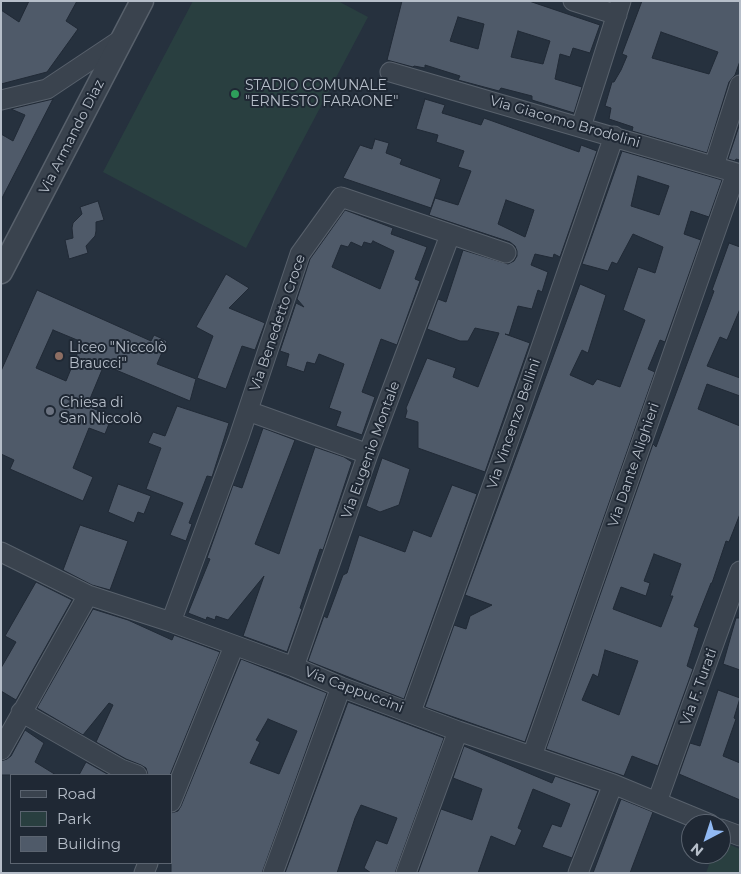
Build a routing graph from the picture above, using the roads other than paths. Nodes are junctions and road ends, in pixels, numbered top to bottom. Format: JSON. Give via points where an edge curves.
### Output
{"nodes":[{"id":1,"x":142,"y":1,"type":"edge"},
{"id":2,"x":572,"y":1,"type":"edge"},
{"id":3,"x":619,"y":8,"type":"edge"},
{"id":4,"x":122,"y":39,"type":"junction"},
{"id":5,"x":390,"y":72,"type":"dead end"},
{"id":6,"x":740,"y":85,"type":"edge"},
{"id":7,"x":1,"y":100,"type":"edge"},
{"id":8,"x":581,"y":127,"type":"junction"},
{"id":9,"x":614,"y":136,"type":"junction"},
{"id":10,"x":714,"y":166,"type":"junction"},
{"id":11,"x":738,"y":174,"type":"edge"},
{"id":12,"x":450,"y":235,"type":"junction"},
{"id":13,"x":506,"y":253,"type":"dead end"},
{"id":14,"x":1,"y":272,"type":"edge"},
{"id":15,"x":248,"y":411,"type":"junction"},
{"id":16,"x":368,"y":454,"type":"junction"},
{"id":17,"x":1,"y":552,"type":"edge"},
{"id":18,"x":740,"y":571,"type":"edge"},
{"id":19,"x":88,"y":595,"type":"junction"},
{"id":20,"x":171,"y":622,"type":"junction"},
{"id":21,"x":234,"y":646,"type":"junction"},
{"id":22,"x":294,"y":667,"type":"junction"},
{"id":23,"x":341,"y":686,"type":"junction"},
{"id":24,"x":22,"y":712,"type":"junction"},
{"id":25,"x":411,"y":712,"type":"junction"},
{"id":26,"x":458,"y":731,"type":"junction"},
{"id":27,"x":1,"y":750,"type":"edge"},
{"id":28,"x":532,"y":756,"type":"junction"},
{"id":29,"x":134,"y":774,"type":"edge"},
{"id":30,"x":613,"y":784,"type":"junction"},
{"id":31,"x":173,"y":794,"type":"edge"},
{"id":32,"x":657,"y":802,"type":"junction"},
{"id":33,"x":686,"y":814,"type":"edge"},
{"id":34,"x":273,"y":873,"type":"edge"},
{"id":35,"x":406,"y":873,"type":"edge"},
{"id":36,"x":578,"y":873,"type":"edge"}],
"edges":[{"from":1,"to":4,"type":"street","name":"Via Armando Diaz"},
{"from":2,"to":3,"type":"street"},
{"from":3,"to":8,"type":"street"},
{"from":4,"to":7,"type":"street","via":[[47,89]]},
{"from":4,"to":14,"type":"street","name":"Via Armando Diaz"},
{"from":5,"to":8,"type":"street","name":"Via Giacomo Brodolini"},
{"from":6,"to":10,"type":"street"},
{"from":8,"to":9,"type":"street","name":"Via Giacomo Brodolini"},
{"from":9,"to":10,"type":"street","name":"Via Giacomo Brodolini"},
{"from":9,"to":25,"type":"street","name":"Via Vincenzo Bellini"},
{"from":10,"to":11,"type":"street","name":"Via Giacomo Brodolini"},
{"from":11,"to":28,"type":"street","name":"Via Dante Alighieri"},
{"from":12,"to":13,"type":"street","name":"Via Benedetto Croce"},
{"from":12,"to":15,"type":"street","name":"Via Benedetto Croce","via":[[341,197],[300,254]]},
{"from":12,"to":16,"type":"street","name":"Via Eugenio Montale"},
{"from":15,"to":16,"type":"street"},
{"from":15,"to":20,"type":"street","name":"Via Benedetto Croce"},
{"from":16,"to":22,"type":"street","name":"Via Eugenio Montale"},
{"from":17,"to":19,"type":"street","name":"Via Cappuccini"},
{"from":18,"to":32,"type":"street","name":"Via F. Turati"},
{"from":19,"to":20,"type":"street","name":"Via Cappuccini"},
{"from":19,"to":24,"type":"street"},
{"from":20,"to":21,"type":"street","name":"Via Cappuccini"},
{"from":21,"to":22,"type":"street","name":"Via Cappuccini"},
{"from":21,"to":31,"type":"street"},
{"from":22,"to":23,"type":"street","name":"Via Cappuccini"},
{"from":23,"to":25,"type":"street","name":"Via Cappuccini"},
{"from":23,"to":34,"type":"street"},
{"from":24,"to":27,"type":"street"},
{"from":24,"to":29,"type":"street"},
{"from":25,"to":26,"type":"street","name":"Via Cappuccini"},
{"from":26,"to":28,"type":"street","name":"Via Cappuccini"},
{"from":26,"to":35,"type":"street"},
{"from":28,"to":30,"type":"street","name":"Via Cappuccini"},
{"from":30,"to":32,"type":"street","name":"Via Cappuccini"},
{"from":30,"to":36,"type":"street"},
{"from":32,"to":33,"type":"street","name":"Via Cappuccini"}]}
